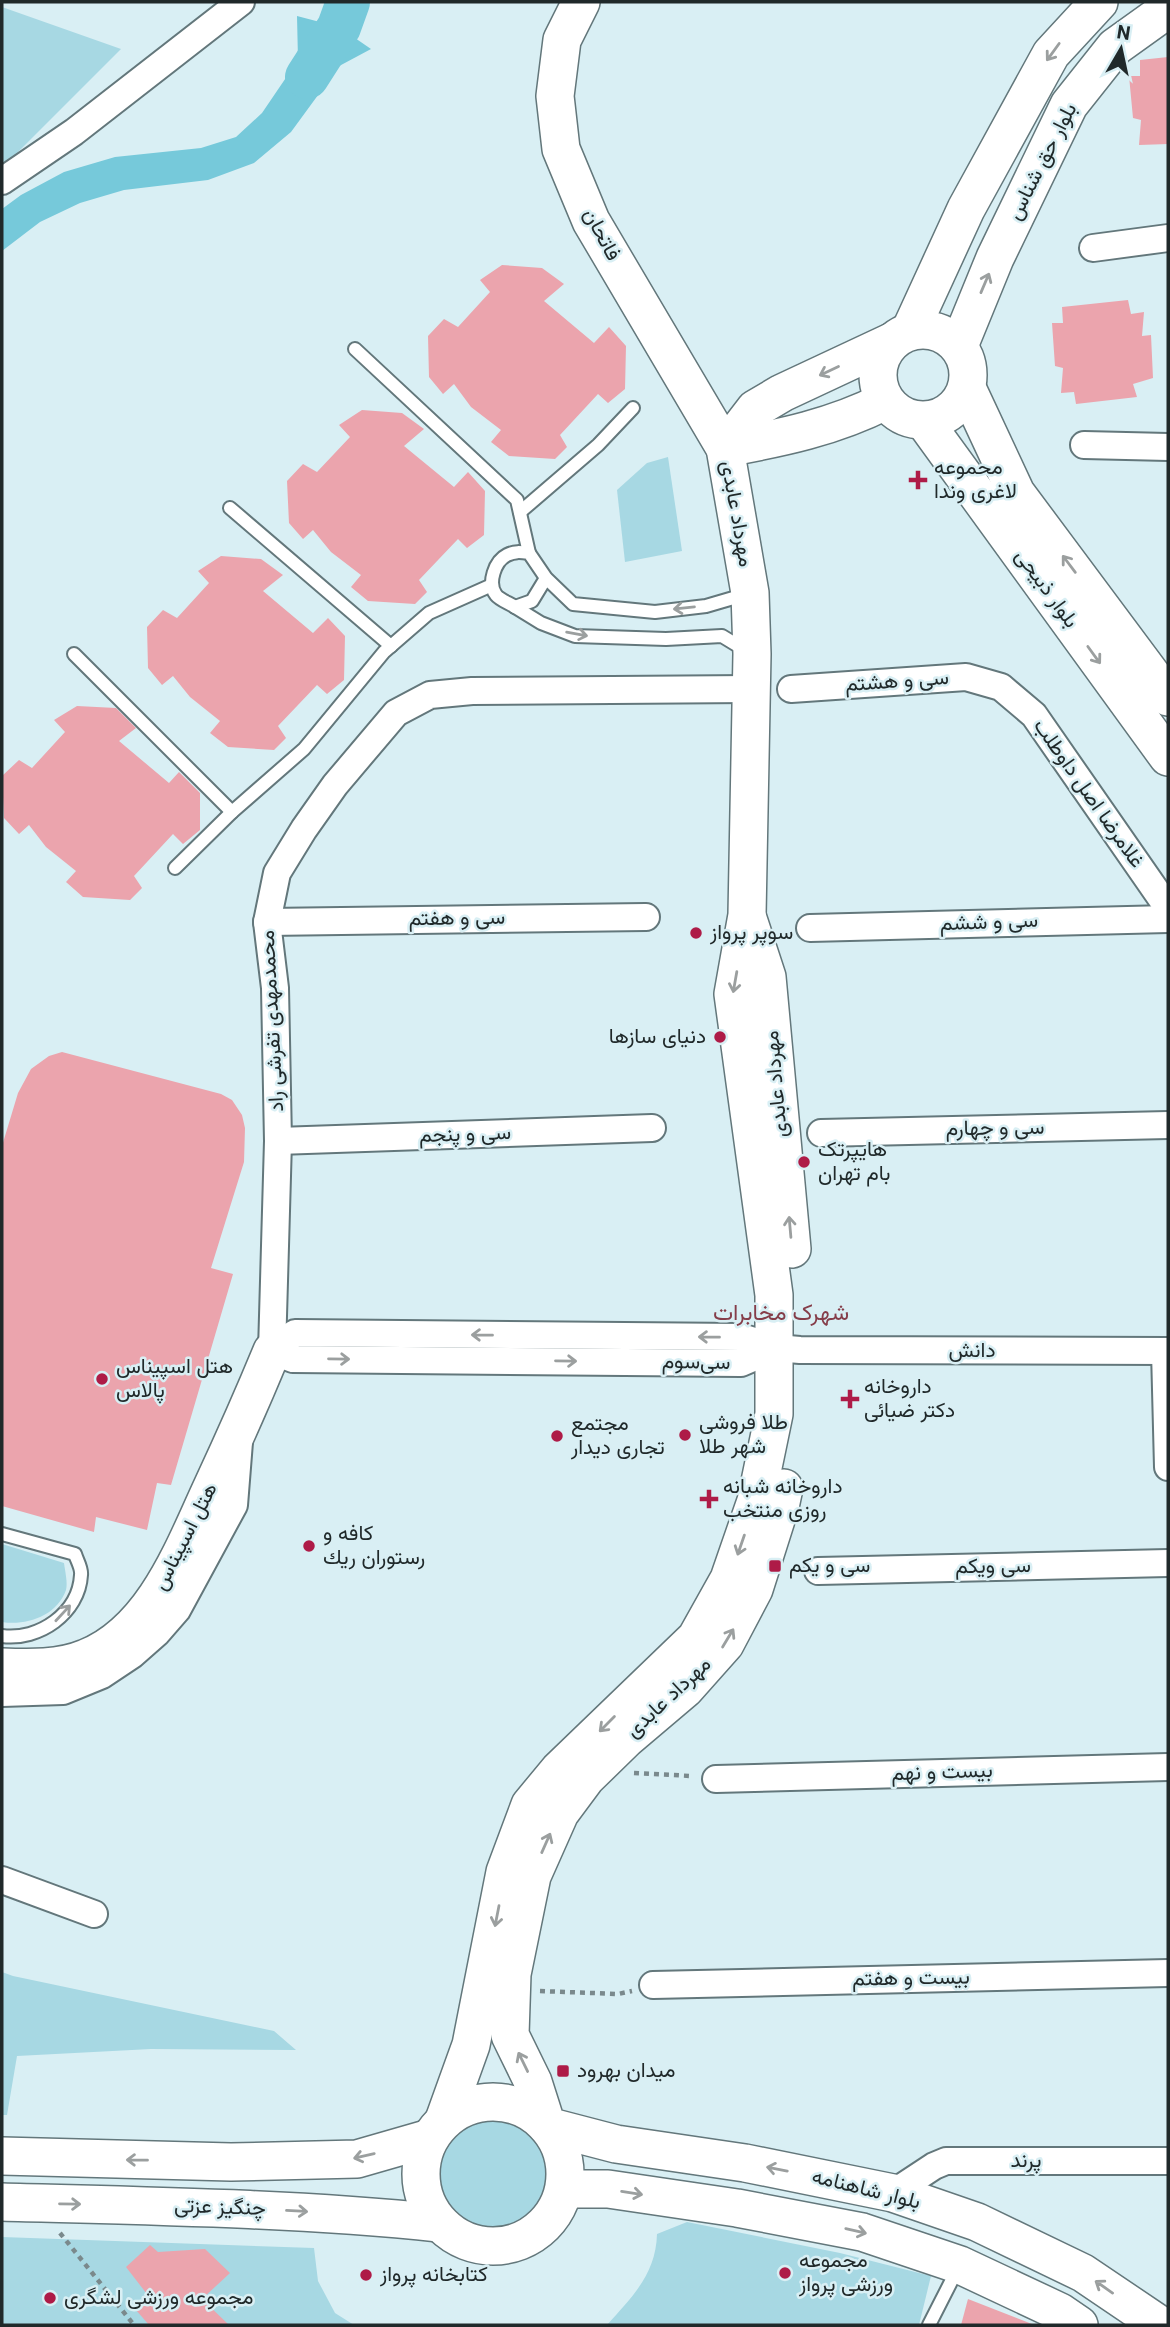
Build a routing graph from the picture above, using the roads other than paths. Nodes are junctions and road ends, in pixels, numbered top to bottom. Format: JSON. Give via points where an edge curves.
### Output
{"nodes":[{"id":1,"x":241,"y":2,"type":"edge"},
{"id":2,"x":581,"y":2,"type":"edge"},
{"id":3,"x":1099,"y":2,"type":"edge"},
{"id":4,"x":1168,"y":9,"type":"edge"},
{"id":5,"x":2,"y":181,"type":"edge"},
{"id":6,"x":1168,"y":238,"type":"edge"},
{"id":7,"x":1093,"y":248,"type":"dead end"},
{"id":8,"x":901,"y":337,"type":"junction"},
{"id":9,"x":959,"y":346,"type":"junction"},
{"id":10,"x":355,"y":349,"type":"dead end"},
{"id":11,"x":967,"y":388,"type":"junction"},
{"id":12,"x":886,"y":401,"type":"junction"},
{"id":13,"x":633,"y":408,"type":"dead end"},
{"id":14,"x":924,"y":421,"type":"junction"},
{"id":15,"x":1084,"y":444,"type":"dead end"},
{"id":16,"x":1168,"y":447,"type":"edge"},
{"id":17,"x":725,"y":448,"type":"junction"},
{"id":18,"x":230,"y":508,"type":"dead end"},
{"id":19,"x":520,"y":512,"type":"junction"},
{"id":20,"x":529,"y":553,"type":"junction"},
{"id":21,"x":546,"y":578,"type":"junction"},
{"id":22,"x":492,"y":585,"type":"junction"},
{"id":23,"x":750,"y":593,"type":"junction"},
{"id":24,"x":515,"y":607,"type":"junction"},
{"id":25,"x":391,"y":646,"type":"junction"},
{"id":26,"x":74,"y":654,"type":"dead end"},
{"id":27,"x":752,"y":671,"type":"junction"},
{"id":28,"x":1001,"y":687,"type":"joint"},
{"id":29,"x":791,"y":689,"type":"dead end"},
{"id":30,"x":1168,"y":697,"type":"edge"},
{"id":31,"x":1168,"y":757,"type":"edge"},
{"id":32,"x":232,"y":812,"type":"junction"},
{"id":33,"x":175,"y":868,"type":"dead end"},
{"id":34,"x":1168,"y":908,"type":"edge"},
{"id":35,"x":646,"y":917,"type":"dead end"},
{"id":36,"x":1168,"y":919,"type":"edge"},
{"id":37,"x":267,"y":922,"type":"junction"},
{"id":38,"x":810,"y":928,"type":"dead end"},
{"id":39,"x":1168,"y":1125,"type":"edge"},
{"id":40,"x":652,"y":1128,"type":"dead end"},
{"id":41,"x":821,"y":1133,"type":"dead end"},
{"id":42,"x":278,"y":1141,"type":"junction"},
{"id":43,"x":788,"y":1349,"type":"junction"},
{"id":44,"x":272,"y":1351,"type":"junction"},
{"id":45,"x":1167,"y":1351,"type":"edge"},
{"id":46,"x":240,"y":1426,"type":"junction"},
{"id":47,"x":1168,"y":1468,"type":"edge"},
{"id":48,"x":2,"y":1534,"type":"edge"},
{"id":49,"x":1168,"y":1563,"type":"edge"},
{"id":50,"x":818,"y":1571,"type":"dead end"},
{"id":51,"x":3,"y":1646,"type":"edge"},
{"id":52,"x":2,"y":1693,"type":"edge"},
{"id":53,"x":1168,"y":1767,"type":"edge"},
{"id":54,"x":716,"y":1779,"type":"road end"},
{"id":55,"x":2,"y":1880,"type":"edge"},
{"id":56,"x":94,"y":1914,"type":"dead end"},
{"id":57,"x":1168,"y":1973,"type":"edge"},
{"id":58,"x":653,"y":1985,"type":"dead end"},
{"id":59,"x":547,"y":2126,"type":"junction"},
{"id":60,"x":437,"y":2129,"type":"junction"},
{"id":61,"x":2,"y":2157,"type":"edge"},
{"id":62,"x":1168,"y":2161,"type":"edge"},
{"id":63,"x":564,"y":2189,"type":"junction"},
{"id":64,"x":893,"y":2193,"type":"junction"},
{"id":65,"x":19,"y":2203,"type":"edge"},
{"id":66,"x":439,"y":2223,"type":"junction"},
{"id":67,"x":960,"y":2264,"type":"junction"},
{"id":68,"x":929,"y":2325,"type":"edge"},
{"id":69,"x":1079,"y":2325,"type":"edge"},
{"id":70,"x":1160,"y":2325,"type":"edge"}],
"edges":[{"from":1,"to":5,"type":"street","via":[[74,132]]},
{"from":2,"to":17,"type":"street","name":"فاتحان","via":[[562,40],[555,96],[561,149],[591,221]]},
{"from":3,"to":8,"type":"street","name":"بلوار حق شناس","one_way":true,"via":[[1051,54]]},
{"from":9,"to":4,"type":"street","name":"بلوار حق شناس","one_way":true,"via":[[1069,105],[1115,47]]},
{"from":6,"to":7,"type":"street"},
{"from":8,"to":9,"type":"street","via":[[928,330]]},
{"from":8,"to":12,"type":"street","via":[[880,360],[877,382]]},
{"from":8,"to":17,"type":"street","one_way":true,"via":[[755,409]]},
{"from":9,"to":11,"type":"street","via":[[970,373]]},
{"from":10,"to":19,"type":"lane","via":[[517,500]]},
{"from":11,"to":14,"type":"street","via":[[958,405],[943,417]]},
{"from":30,"to":11,"type":"street","name":"بلوار ذبیحی","one_way":true,"via":[[1016,493]]},
{"from":12,"to":14,"type":"street","via":[[909,419]]},
{"from":12,"to":17,"type":"street","via":[[821,428]]},
{"from":13,"to":19,"type":"lane","via":[[598,445]]},
{"from":14,"to":31,"type":"street","name":"بلوار ذبیحی","one_way":true},
{"from":15,"to":16,"type":"street"},
{"from":17,"to":23,"type":"street","name":"مهرداد عابدی"},
{"from":18,"to":25,"type":"lane"},
{"from":19,"to":20,"type":"lane"},
{"from":20,"to":21,"type":"lane"},
{"from":20,"to":22,"type":"lane","via":[[504,556],[494,570]]},
{"from":23,"to":21,"type":"lane","one_way":true,"via":[[706,606],[655,612],[573,604]]},
{"from":21,"to":24,"type":"lane","via":[[532,601]]},
{"from":22,"to":24,"type":"lane","via":[[496,596]]},
{"from":22,"to":25,"type":"lane","via":[[429,614]]},
{"from":23,"to":27,"type":"street","name":"مهرداد عابدی"},
{"from":24,"to":27,"type":"lane","one_way":true,"via":[[575,636],[722,636]]},
{"from":25,"to":32,"type":"lane","via":[[304,749]]},
{"from":26,"to":32,"type":"lane"},
{"from":27,"to":37,"type":"street","name":"محمدمهدی تفرشی راد","via":[[430,695],[396,713],[335,785],[277,873]]},
{"from":27,"to":43,"type":"street","name":"مهرداد عابدی","via":[[747,915],[733,994],[774,1296]]},
{"from":28,"to":29,"type":"street","name":"سی و هشتم","via":[[966,677]]},
{"from":28,"to":34,"type":"street","name":"غلامرضا اصل داوطلب","via":[[1034,715]]},
{"from":32,"to":33,"type":"lane"},
{"from":35,"to":37,"type":"street","name":"سی و هفتم"},
{"from":36,"to":38,"type":"street","name":"سی و ششم"},
{"from":37,"to":42,"type":"street","name":"محمدمهدی تفرشی راد","via":[[275,988]]},
{"from":39,"to":41,"type":"street","name":"سی و چهارم"},
{"from":40,"to":42,"type":"street","name":"سی و پنجم"},
{"from":42,"to":44,"type":"street","name":"محمدمهدی تفرشی راد"},
{"from":43,"to":44,"type":"street","name":"سی‌سوم","via":[[741,1363],[293,1359]]},
{"from":43,"to":45,"type":"street","name":"دانش"},
{"from":59,"to":43,"type":"street","name":"مهرداد عابدی","one_way":true,"via":[[533,2082],[510,2035],[512,1974],[531,1876],[560,1814],[586,1777],[685,1689],[725,1644],[754,1589],[780,1507],[798,1413]]},
{"from":43,"to":60,"type":"street","name":"مهرداد عابدی","one_way":true,"via":[[756,1501],[729,1579],[696,1638],[559,1770],[530,1805],[505,1872],[471,2045]]},
{"from":44,"to":46,"type":"street","name":"هتل اسپیناس"},
{"from":45,"to":47,"type":"street"},
{"from":46,"to":51,"type":"street","name":"هتل اسپیناس","via":[[187,1545],[157,1597],[131,1626],[86,1658],[56,1665],[25,1668]]},
{"from":46,"to":52,"type":"street","via":[[234,1505],[177,1610],[157,1633],[102,1675],[63,1691]]},
{"from":51,"to":48,"type":"lane","one_way":true,"via":[[52,1624],[77,1596],[82,1572],[75,1554]]},
{"from":49,"to":50,"type":"street","name":"سی ویکم"},
{"from":53,"to":54,"type":"street","name":"بیست و نهم"},
{"from":55,"to":56,"type":"street"},
{"from":57,"to":58,"type":"street","name":"بیست و هفتم"},
{"from":59,"to":60,"type":"street","via":[[508,2103],[485,2102],[463,2108]]},
{"from":59,"to":63,"type":"street","via":[[565,2167]]},
{"from":64,"to":59,"type":"street","name":"بلوار شاهنامه","one_way":true,"via":[[745,2163],[617,2144]]},
{"from":60,"to":61,"type":"street","one_way":true,"via":[[357,2159],[231,2162]]},
{"from":60,"to":66,"type":"street","via":[[422,2159],[420,2182]]},
{"from":62,"to":64,"type":"street","name":"پرند","via":[[946,2161]]},
{"from":63,"to":66,"type":"street","via":[[556,2211],[541,2228],[500,2246],[456,2237]]},
{"from":63,"to":67,"type":"street","name":"بلوار شاهنامه","one_way":true,"via":[[608,2189],[737,2208],[862,2232]]},
{"from":70,"to":64,"type":"street","name":"بلوار شاهنامه","one_way":true,"via":[[1083,2273],[977,2222]]},
{"from":65,"to":66,"type":"street","name":"چنگیز عزتی","one_way":true,"via":[[231,2208]]},
{"from":67,"to":68,"type":"lane"},
{"from":67,"to":69,"type":"street","name":"بلوار شاهنامه"}]}
